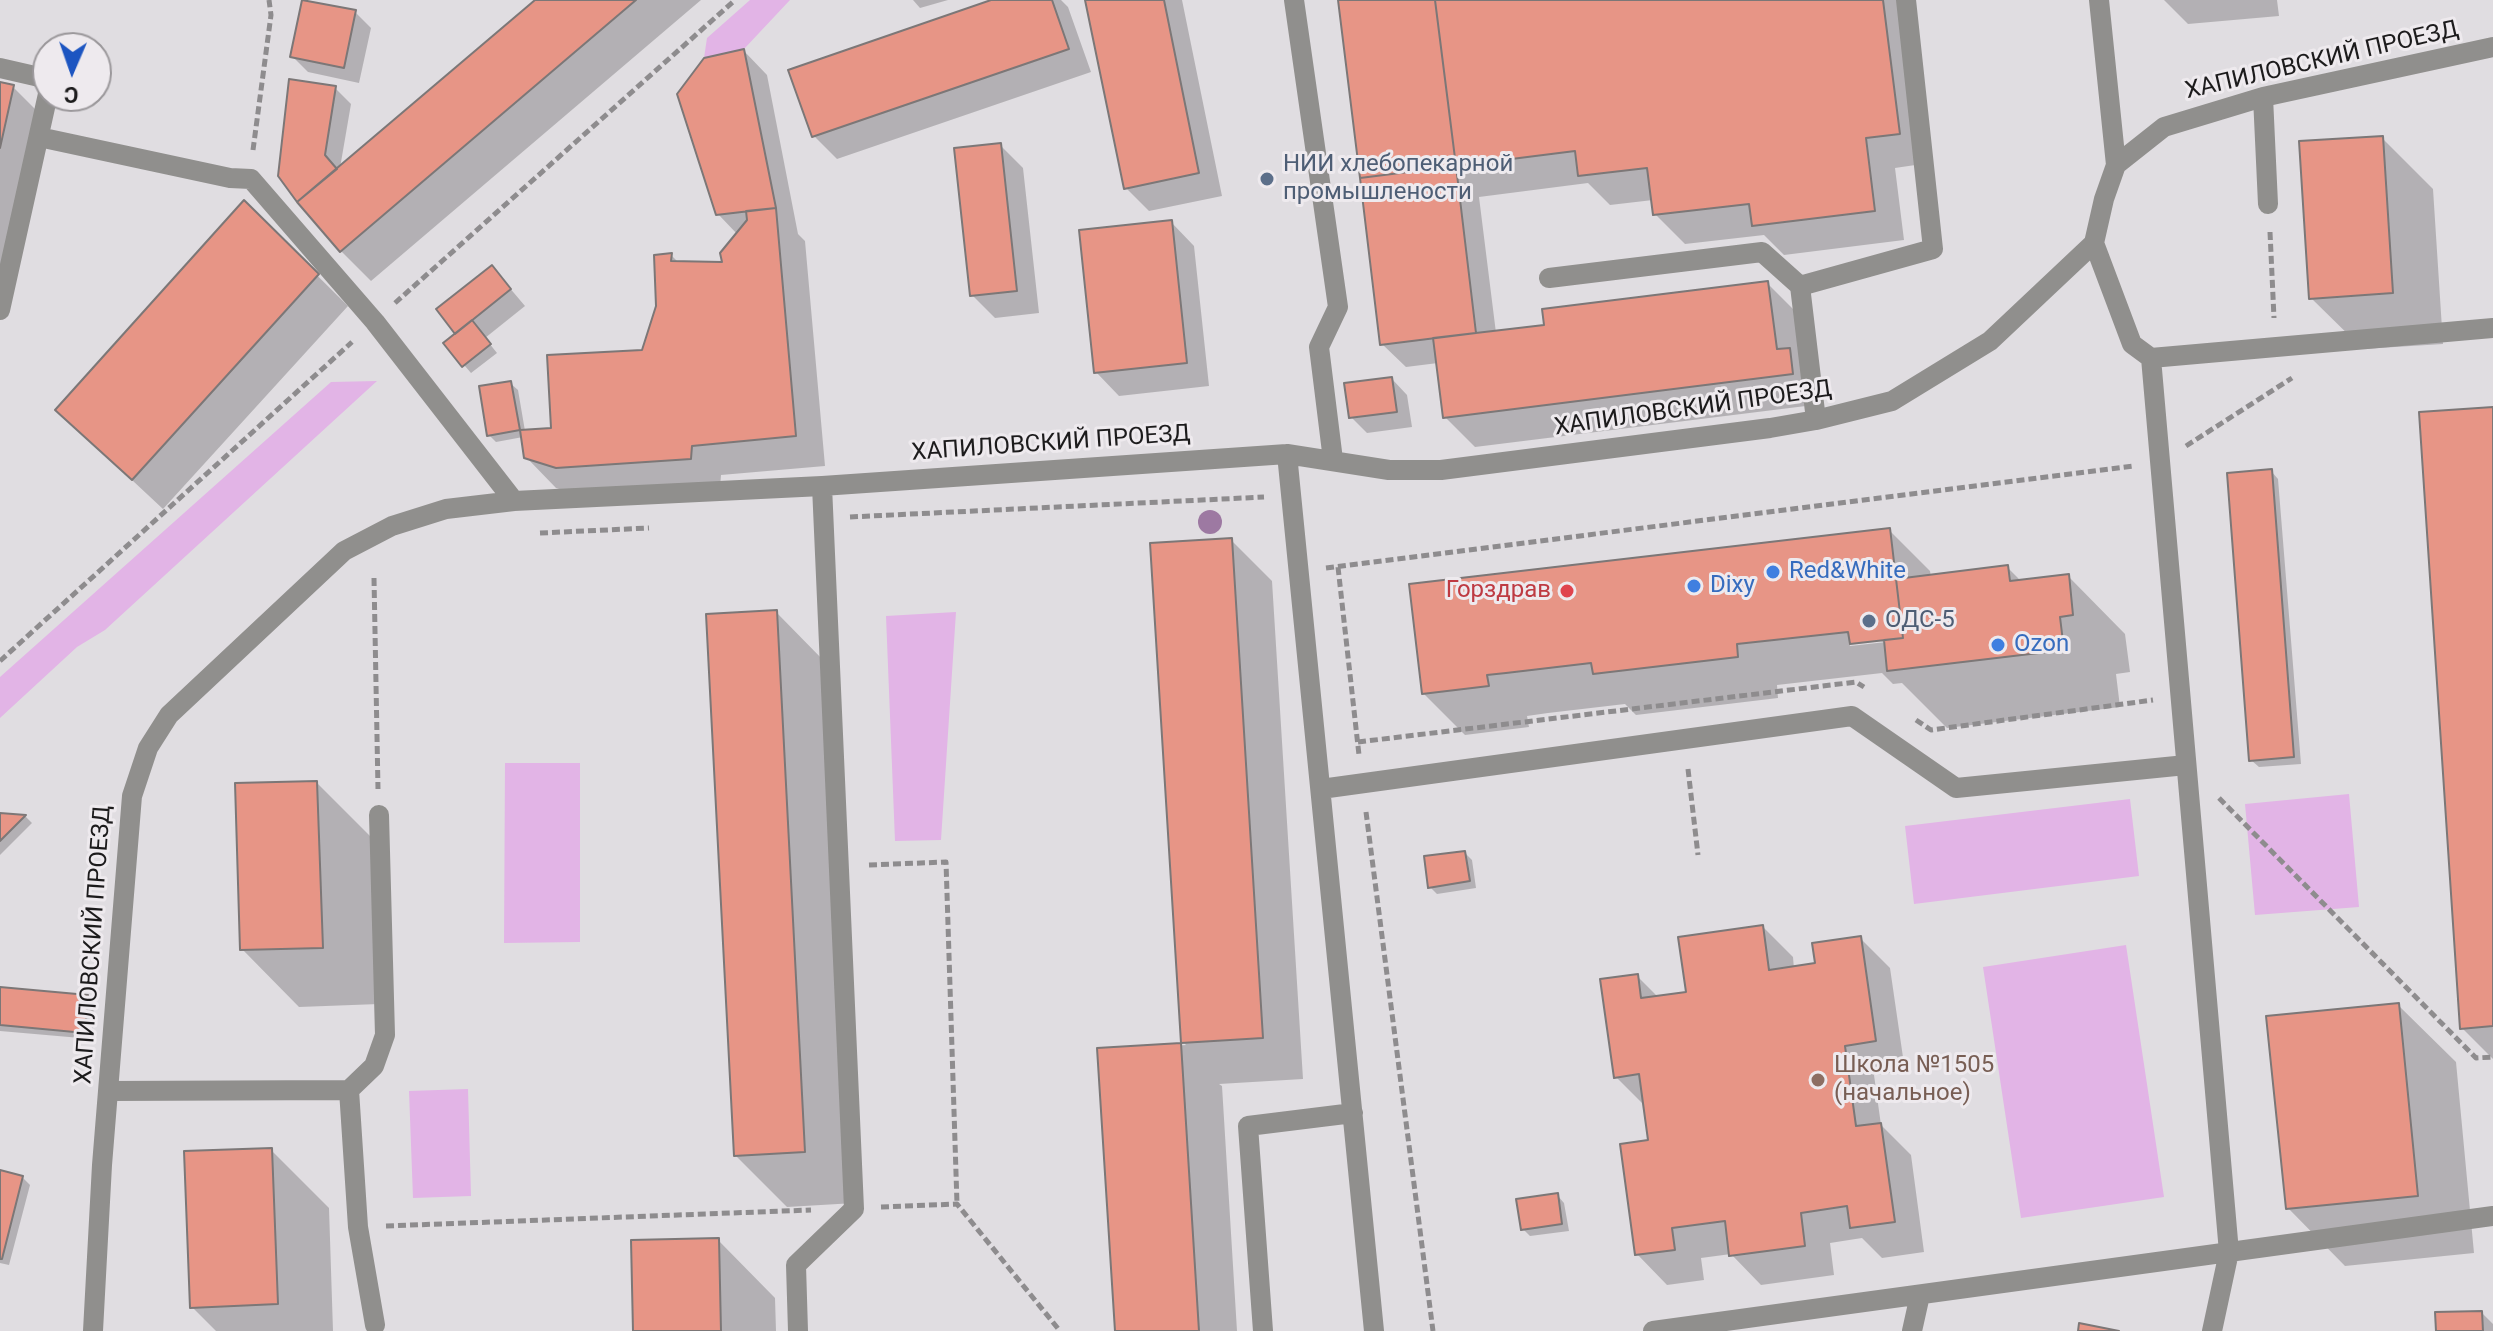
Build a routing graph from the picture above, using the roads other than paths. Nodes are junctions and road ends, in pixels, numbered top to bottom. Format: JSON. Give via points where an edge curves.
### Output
{"nodes":[{"id":1,"x":1294,"y":0,"type":"edge"},
{"id":2,"x":1906,"y":0,"type":"edge"},
{"id":3,"x":2099,"y":0,"type":"edge"},
{"id":4,"x":2493,"y":47,"type":"edge"},
{"id":5,"x":0,"y":68,"type":"edge"},
{"id":6,"x":32,"y":75,"type":"edge"},
{"id":7,"x":2263,"y":97,"type":"junction"},
{"id":8,"x":44,"y":112,"type":"edge"},
{"id":9,"x":39,"y":137,"type":"junction"},
{"id":10,"x":2116,"y":165,"type":"junction"},
{"id":11,"x":2268,"y":204,"type":"road end"},
{"id":12,"x":2094,"y":243,"type":"junction"},
{"id":13,"x":1549,"y":278,"type":"dead end"},
{"id":14,"x":1800,"y":286,"type":"junction"},
{"id":15,"x":0,"y":310,"type":"edge"},
{"id":16,"x":2493,"y":328,"type":"edge"},
{"id":17,"x":2151,"y":358,"type":"junction"},
{"id":18,"x":1816,"y":420,"type":"junction"},
{"id":19,"x":1287,"y":454,"type":"junction"},
{"id":20,"x":1333,"y":460,"type":"junction"},
{"id":21,"x":822,"y":486,"type":"junction"},
{"id":22,"x":514,"y":501,"type":"junction"},
{"id":23,"x":2186,"y":765,"type":"junction"},
{"id":24,"x":1321,"y":789,"type":"junction"},
{"id":25,"x":379,"y":815,"type":"road end"},
{"id":26,"x":349,"y":1090,"type":"junction"},
{"id":27,"x":109,"y":1091,"type":"junction"},
{"id":28,"x":1353,"y":1113,"type":"junction"},
{"id":29,"x":2493,"y":1216,"type":"edge"},
{"id":30,"x":2229,"y":1252,"type":"junction"},
{"id":31,"x":1920,"y":1295,"type":"junction"},
{"id":32,"x":375,"y":1325,"type":"dead end"},
{"id":33,"x":93,"y":1331,"type":"edge"},
{"id":34,"x":798,"y":1331,"type":"edge"},
{"id":35,"x":1263,"y":1331,"type":"edge"},
{"id":36,"x":1374,"y":1331,"type":"edge"},
{"id":37,"x":1653,"y":1331,"type":"edge"},
{"id":38,"x":1912,"y":1331,"type":"edge"},
{"id":39,"x":2212,"y":1331,"type":"edge"}],
"edges":[{"from":1,"to":20,"type":"street","via":[[1338,307],[1319,347]]},
{"from":2,"to":14,"type":"street","via":[[1933,249]]},
{"from":3,"to":10,"type":"street"},
{"from":4,"to":7,"type":"street","name":"ХАПИЛОВСКИЙ ПРОЕЗД"},
{"from":5,"to":6,"type":"street"},
{"from":7,"to":10,"type":"street","name":"ХАПИЛОВСКИЙ ПРОЕЗД","via":[[2164,127]]},
{"from":7,"to":11,"type":"street"},
{"from":8,"to":9,"type":"street"},
{"from":9,"to":15,"type":"street"},
{"from":9,"to":22,"type":"street","via":[[251,179],[375,322]]},
{"from":10,"to":12,"type":"street"},
{"from":12,"to":17,"type":"street","via":[[2132,344]]},
{"from":12,"to":18,"type":"street","name":"ХАПИЛОВСКИЙ ПРОЕЗД","via":[[1990,341],[1892,401]]},
{"from":13,"to":14,"type":"street","via":[[1762,252]]},
{"from":14,"to":18,"type":"street"},
{"from":16,"to":17,"type":"street"},
{"from":17,"to":23,"type":"street"},
{"from":18,"to":20,"type":"street","name":"ХАПИЛОВСКИЙ ПРОЕЗД","via":[[1441,470],[1389,470]]},
{"from":19,"to":20,"type":"street","name":"ХАПИЛОВСКИЙ ПРОЕЗД"},
{"from":19,"to":21,"type":"street","name":"ХАПИЛОВСКИЙ ПРОЕЗД"},
{"from":19,"to":24,"type":"street"},
{"from":21,"to":22,"type":"street","name":"ХАПИЛОВСКИЙ ПРОЕЗД"},
{"from":21,"to":34,"type":"street","via":[[854,1209],[796,1265]]},
{"from":22,"to":27,"type":"street","name":"ХАПИЛОВСКИЙ ПРОЕЗД","via":[[420,515],[344,551],[169,715],[148,748],[132,796]]},
{"from":23,"to":24,"type":"street","via":[[1956,788],[1852,716]]},
{"from":23,"to":30,"type":"street"},
{"from":24,"to":28,"type":"street"},
{"from":25,"to":26,"type":"street","via":[[385,1035],[374,1066]]},
{"from":26,"to":27,"type":"street"},
{"from":26,"to":32,"type":"street","via":[[358,1227]]},
{"from":27,"to":33,"type":"street","name":"ХАПИЛОВСКИЙ ПРОЕЗД"},
{"from":28,"to":35,"type":"street","via":[[1248,1126]]},
{"from":28,"to":36,"type":"street"},
{"from":29,"to":30,"type":"street"},
{"from":30,"to":31,"type":"street"},
{"from":30,"to":39,"type":"street"},
{"from":31,"to":37,"type":"street"},
{"from":31,"to":38,"type":"street"}]}
